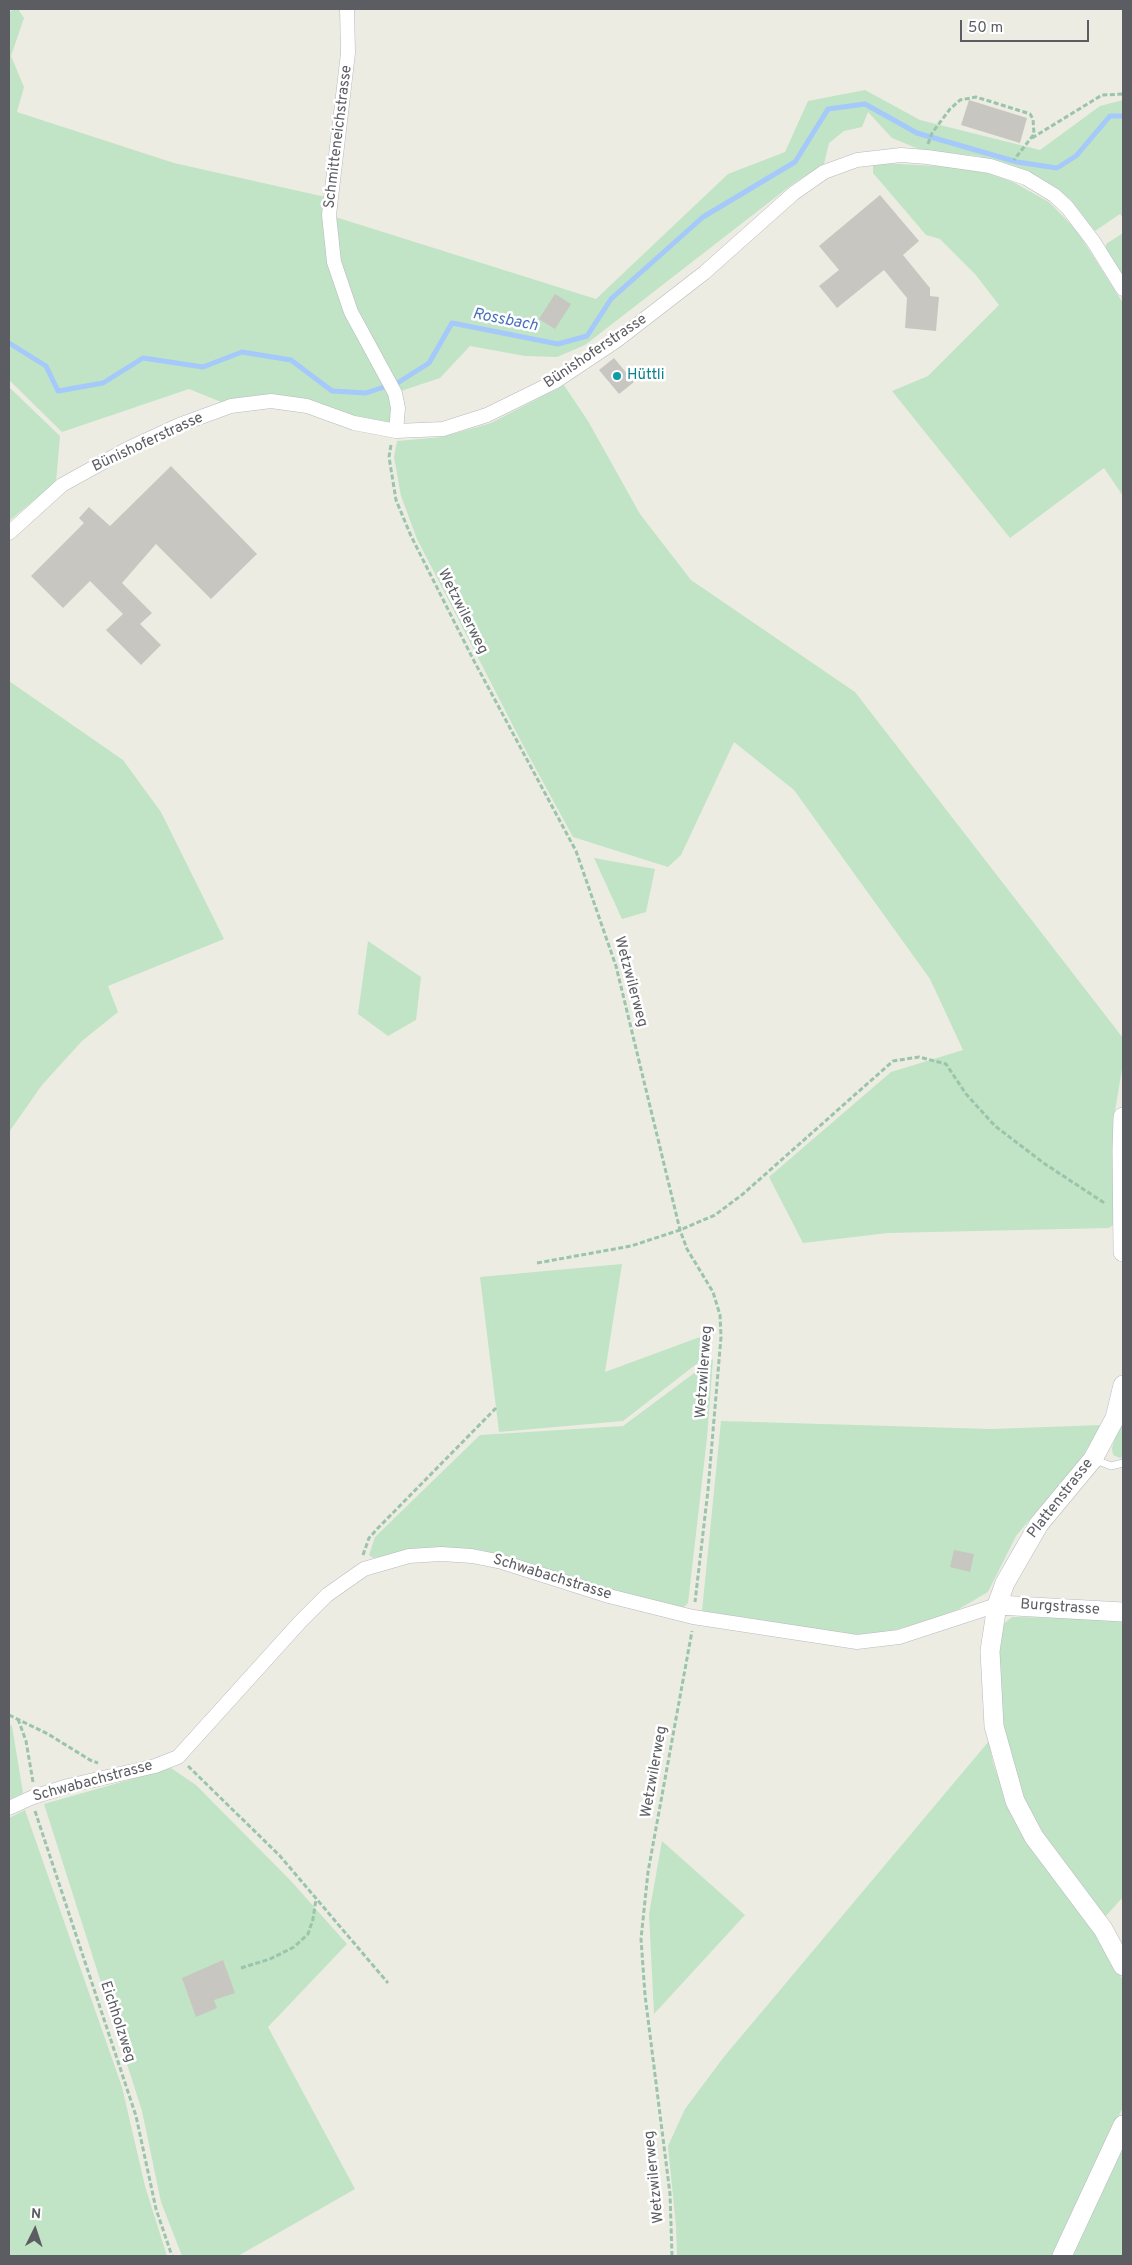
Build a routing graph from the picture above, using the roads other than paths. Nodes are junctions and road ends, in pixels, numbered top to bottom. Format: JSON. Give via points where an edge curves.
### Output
{"nodes":[{"id":1,"x":347,"y":9,"type":"edge"},
{"id":2,"x":1123,"y":289,"type":"edge"},
{"id":3,"x":396,"y":431,"type":"junction"},
{"id":4,"x":9,"y":533,"type":"edge"},
{"id":5,"x":1123,"y":1117,"type":"edge"},
{"id":6,"x":1122,"y":1214,"type":"edge"},
{"id":7,"x":1123,"y":1252,"type":"edge"},
{"id":8,"x":1123,"y":1385,"type":"edge"},
{"id":9,"x":1093,"y":1459,"type":"junction"},
{"id":10,"x":1123,"y":1463,"type":"edge"},
{"id":11,"x":997,"y":1605,"type":"junction"},
{"id":12,"x":1123,"y":1612,"type":"edge"},
{"id":13,"x":9,"y":1808,"type":"edge"},
{"id":14,"x":1123,"y":1966,"type":"edge"},
{"id":15,"x":1123,"y":2125,"type":"edge"},
{"id":16,"x":1062,"y":2256,"type":"edge"}],
"edges":[{"from":1,"to":3,"type":"street","name":"Schmitteneichstrasse","via":[[348,53],[329,215],[334,262],[351,312],[395,393],[398,408]]},
{"from":2,"to":3,"type":"street","name":"Bünishoferstrasse","via":[[1067,207],[1026,178],[990,166],[946,159],[901,156],[857,160],[810,180],[671,300],[616,342],[556,381],[487,415],[443,429]]},
{"from":3,"to":4,"type":"street","name":"Bünishoferstrasse","via":[[354,423],[307,406],[271,401],[231,406],[127,449],[62,485]]},
{"from":5,"to":6,"type":"street"},
{"from":6,"to":7,"type":"street"},
{"from":8,"to":9,"type":"street","name":"Plattenstrasse","via":[[1115,1418]]},
{"from":9,"to":10,"type":"lane","via":[[1112,1466]]},
{"from":9,"to":11,"type":"street","name":"Plattenstrasse","via":[[1039,1524],[1011,1570]]},
{"from":11,"to":12,"type":"street","name":"Burgstrasse"},
{"from":11,"to":13,"type":"street","name":"Schwabachstrasse","via":[[899,1637],[857,1642],[693,1617],[472,1556],[409,1556],[364,1569],[327,1596],[178,1757],[155,1766],[68,1786]]},
{"from":11,"to":14,"type":"street","name":"Plattenstrasse","via":[[990,1651],[991,1701],[994,1726],[1014,1801],[1034,1837],[1103,1929]]},
{"from":15,"to":16,"type":"street"}]}
